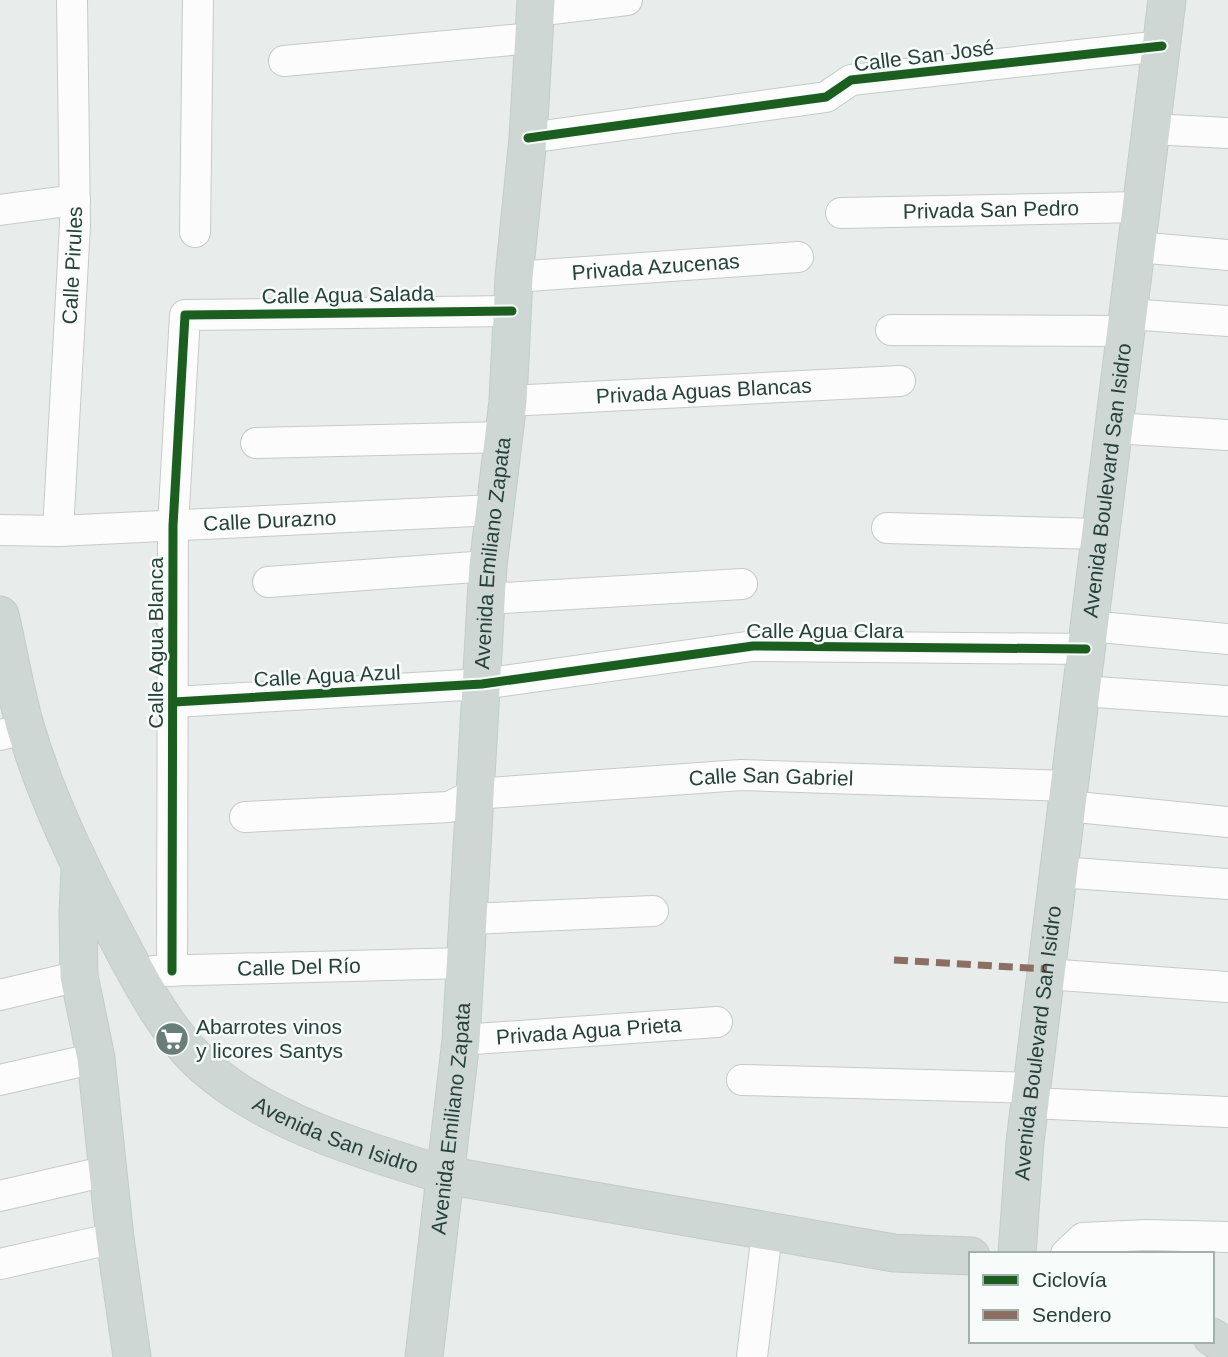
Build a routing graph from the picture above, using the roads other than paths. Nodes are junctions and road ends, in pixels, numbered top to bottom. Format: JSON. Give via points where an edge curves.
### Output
{"nodes":[{"id":1,"x":72,"y":0,"type":"edge"},
{"id":2,"x":198,"y":0,"type":"edge"},
{"id":3,"x":627,"y":0,"type":"edge"},
{"id":4,"x":1167,"y":0,"type":"edge"},
{"id":5,"x":535,"y":16,"type":"edge"},
{"id":6,"x":1162,"y":46,"type":"junction"},
{"id":7,"x":284,"y":61,"type":"dead end"},
{"id":8,"x":1151,"y":129,"type":"junction"},
{"id":9,"x":1228,"y":133,"type":"edge"},
{"id":10,"x":528,"y":138,"type":"junction"},
{"id":11,"x":75,"y":200,"type":"junction"},
{"id":12,"x":1142,"y":207,"type":"junction"},
{"id":13,"x":0,"y":210,"type":"edge"},
{"id":14,"x":841,"y":213,"type":"dead end"},
{"id":15,"x":195,"y":232,"type":"dead end"},
{"id":16,"x":1137,"y":247,"type":"junction"},
{"id":17,"x":1228,"y":255,"type":"edge"},
{"id":18,"x":799,"y":257,"type":"dead end"},
{"id":19,"x":513,"y":294,"type":"junction"},
{"id":20,"x":185,"y":315,"type":"joint"},
{"id":21,"x":1228,"y":321,"type":"edge"},
{"id":22,"x":1127,"y":322,"type":"junction"},
{"id":23,"x":891,"y":330,"type":"dead end"},
{"id":24,"x":900,"y":381,"type":"dead end"},
{"id":25,"x":506,"y":419,"type":"junction"},
{"id":26,"x":1113,"y":428,"type":"junction"},
{"id":27,"x":1228,"y":435,"type":"edge"},
{"id":28,"x":256,"y":443,"type":"dead end"},
{"id":29,"x":495,"y":510,"type":"junction"},
{"id":30,"x":173,"y":526,"type":"junction"},
{"id":31,"x":887,"y":528,"type":"dead end"},
{"id":32,"x":0,"y":530,"type":"edge"},
{"id":33,"x":58,"y":531,"type":"junction"},
{"id":34,"x":1100,"y":534,"type":"junction"},
{"id":35,"x":268,"y":582,"type":"dead end"},
{"id":36,"x":487,"y":582,"type":"junction"},
{"id":37,"x":742,"y":584,"type":"dead end"},
{"id":38,"x":0,"y":615,"type":"edge"},
{"id":39,"x":1088,"y":637,"type":"junction"},
{"id":40,"x":1228,"y":639,"type":"edge"},
{"id":41,"x":482,"y":684,"type":"junction"},
{"id":42,"x":1081,"y":691,"type":"junction"},
{"id":43,"x":1228,"y":701,"type":"edge"},
{"id":44,"x":174,"y":702,"type":"junction"},
{"id":45,"x":13,"y":732,"type":"edge"},
{"id":46,"x":475,"y":794,"type":"junction"},
{"id":47,"x":1068,"y":796,"type":"junction"},
{"id":48,"x":245,"y":817,"type":"dead end"},
{"id":49,"x":1228,"y":822,"type":"edge"},
{"id":50,"x":80,"y":867,"type":"junction"},
{"id":51,"x":1058,"y":872,"type":"junction"},
{"id":52,"x":1228,"y":884,"type":"edge"},
{"id":53,"x":653,"y":911,"type":"dead end"},
{"id":54,"x":468,"y":919,"type":"junction"},
{"id":55,"x":465,"y":963,"type":"junction"},
{"id":56,"x":134,"y":971,"type":"junction"},
{"id":57,"x":172,"y":971,"type":"junction"},
{"id":58,"x":1046,"y":974,"type":"junction"},
{"id":59,"x":79,"y":976,"type":"junction"},
{"id":60,"x":1228,"y":987,"type":"edge"},
{"id":61,"x":0,"y":995,"type":"edge"},
{"id":62,"x":717,"y":1023,"type":"dead end"},
{"id":63,"x":461,"y":1040,"type":"junction"},
{"id":64,"x":96,"y":1058,"type":"junction"},
{"id":65,"x":0,"y":1080,"type":"edge"},
{"id":66,"x":742,"y":1080,"type":"dead end"},
{"id":67,"x":1031,"y":1096,"type":"junction"},
{"id":68,"x":1228,"y":1112,"type":"edge"},
{"id":69,"x":107,"y":1171,"type":"junction"},
{"id":70,"x":444,"y":1175,"type":"junction"},
{"id":71,"x":0,"y":1196,"type":"edge"},
{"id":72,"x":767,"y":1232,"type":"junction"},
{"id":73,"x":1228,"y":1237,"type":"edge"},
{"id":74,"x":115,"y":1238,"type":"junction"},
{"id":75,"x":1017,"y":1252,"type":"edge"},
{"id":76,"x":1068,"y":1252,"type":"edge"},
{"id":77,"x":969,"y":1256,"type":"edge"},
{"id":78,"x":0,"y":1264,"type":"edge"},
{"id":79,"x":129,"y":1356,"type":"edge"},
{"id":80,"x":424,"y":1357,"type":"edge"},
{"id":81,"x":752,"y":1357,"type":"edge"}],
"edges":[{"from":1,"to":11,"type":"street","name":"Calle Pirules"},
{"from":2,"to":15,"type":"street"},
{"from":3,"to":5,"type":"street"},
{"from":4,"to":6,"type":"main road","name":"Avenida Boulevard San Isidro"},
{"from":5,"to":7,"type":"street"},
{"from":5,"to":10,"type":"main road","name":"Avenida Emiliano Zapata"},
{"from":6,"to":8,"type":"main road","name":"Avenida Boulevard San Isidro"},
{"from":6,"to":10,"type":"street","name":"Calle San José","via":[[851,80],[826,97]]},
{"from":8,"to":9,"type":"street"},
{"from":8,"to":12,"type":"main road","name":"Avenida Boulevard San Isidro"},
{"from":10,"to":19,"type":"main road","name":"Avenida Emiliano Zapata"},
{"from":11,"to":13,"type":"street"},
{"from":11,"to":33,"type":"street","name":"Calle Pirules"},
{"from":12,"to":14,"type":"street","name":"Privada San Pedro"},
{"from":12,"to":16,"type":"main road","name":"Avenida Boulevard San Isidro"},
{"from":16,"to":17,"type":"street"},
{"from":16,"to":22,"type":"main road","name":"Avenida Boulevard San Isidro"},
{"from":18,"to":19,"type":"street","name":"Privada Azucenas"},
{"from":19,"to":20,"type":"street","name":"Calle Agua Salada"},
{"from":19,"to":25,"type":"main road","name":"Avenida Emiliano Zapata"},
{"from":20,"to":30,"type":"street","name":"Calle Agua Blanca"},
{"from":21,"to":22,"type":"street"},
{"from":22,"to":23,"type":"street"},
{"from":22,"to":26,"type":"main road","name":"Avenida Boulevard San Isidro"},
{"from":24,"to":25,"type":"street","name":"Privada Aguas Blancas"},
{"from":25,"to":28,"type":"street","name":"Privada Aguas Blancas"},
{"from":25,"to":29,"type":"main road","name":"Avenida Emiliano Zapata"},
{"from":26,"to":27,"type":"street"},
{"from":26,"to":34,"type":"main road","name":"Avenida Boulevard San Isidro"},
{"from":29,"to":30,"type":"street","name":"Calle Durazno"},
{"from":29,"to":36,"type":"main road","name":"Avenida Emiliano Zapata"},
{"from":30,"to":33,"type":"street","name":"Calle Durazno"},
{"from":30,"to":44,"type":"street","name":"Calle Agua Blanca"},
{"from":31,"to":34,"type":"street"},
{"from":32,"to":33,"type":"street","name":"Calle Durazno"},
{"from":34,"to":39,"type":"main road","name":"Avenida Boulevard San Isidro"},
{"from":35,"to":36,"type":"street"},
{"from":36,"to":37,"type":"street"},
{"from":36,"to":41,"type":"main road","name":"Avenida Emiliano Zapata"},
{"from":38,"to":45,"type":"main road","name":"Avenida San Isidro"},
{"from":39,"to":40,"type":"street","name":"Calle Agua Clara"},
{"from":39,"to":41,"type":"street","name":"Calle Agua Clara","via":[[753,646]]},
{"from":39,"to":42,"type":"main road","name":"Avenida Boulevard San Isidro"},
{"from":41,"to":44,"type":"street","name":"Calle Agua Azul"},
{"from":41,"to":46,"type":"main road","name":"Avenida Emiliano Zapata"},
{"from":42,"to":43,"type":"street"},
{"from":42,"to":47,"type":"main road","name":"Avenida Boulevard San Isidro"},
{"from":44,"to":57,"type":"street","name":"Calle Agua Blanca"},
{"from":45,"to":50,"type":"main road","name":"Avenida San Isidro"},
{"from":46,"to":47,"type":"street","name":"Calle San Gabriel","via":[[741,775]]},
{"from":46,"to":48,"type":"street","name":"Calle San Gabriel","via":[[449,807]]},
{"from":46,"to":54,"type":"main road","name":"Avenida Emiliano Zapata"},
{"from":47,"to":49,"type":"street","name":"Calle San Gabriel"},
{"from":47,"to":51,"type":"main road","name":"Avenida Boulevard San Isidro"},
{"from":50,"to":56,"type":"main road","name":"Avenida San Isidro"},
{"from":50,"to":59,"type":"main road"},
{"from":51,"to":52,"type":"street"},
{"from":51,"to":58,"type":"main road","name":"Avenida Boulevard San Isidro"},
{"from":53,"to":54,"type":"street"},
{"from":54,"to":55,"type":"main road","name":"Avenida Emiliano Zapata"},
{"from":55,"to":57,"type":"street","name":"Calle Del Río"},
{"from":55,"to":63,"type":"main road","name":"Avenida Emiliano Zapata"},
{"from":56,"to":57,"type":"street","name":"Calle Del Río"},
{"from":56,"to":70,"type":"main road","name":"Avenida San Isidro","via":[[162,1018],[205,1067],[254,1102],[380,1156]]},
{"from":58,"to":60,"type":"street"},
{"from":58,"to":67,"type":"main road","name":"Avenida Boulevard San Isidro"},
{"from":59,"to":61,"type":"street"},
{"from":59,"to":64,"type":"main road"},
{"from":62,"to":63,"type":"street","name":"Privada Agua Prieta"},
{"from":63,"to":70,"type":"main road","name":"Avenida Emiliano Zapata"},
{"from":64,"to":65,"type":"street"},
{"from":64,"to":69,"type":"main road"},
{"from":66,"to":67,"type":"street"},
{"from":67,"to":68,"type":"street"},
{"from":67,"to":75,"type":"main road","name":"Avenida Boulevard San Isidro"},
{"from":69,"to":71,"type":"street"},
{"from":69,"to":74,"type":"main road"},
{"from":70,"to":72,"type":"main road","name":"Avenida San Isidro"},
{"from":70,"to":80,"type":"main road","name":"Avenida Emiliano Zapata"},
{"from":72,"to":77,"type":"main road","name":"Avenida San Isidro","via":[[894,1253]]},
{"from":72,"to":81,"type":"street"},
{"from":73,"to":76,"type":"street","via":[[1083,1238]]},
{"from":74,"to":78,"type":"street"},
{"from":74,"to":79,"type":"main road"}]}
